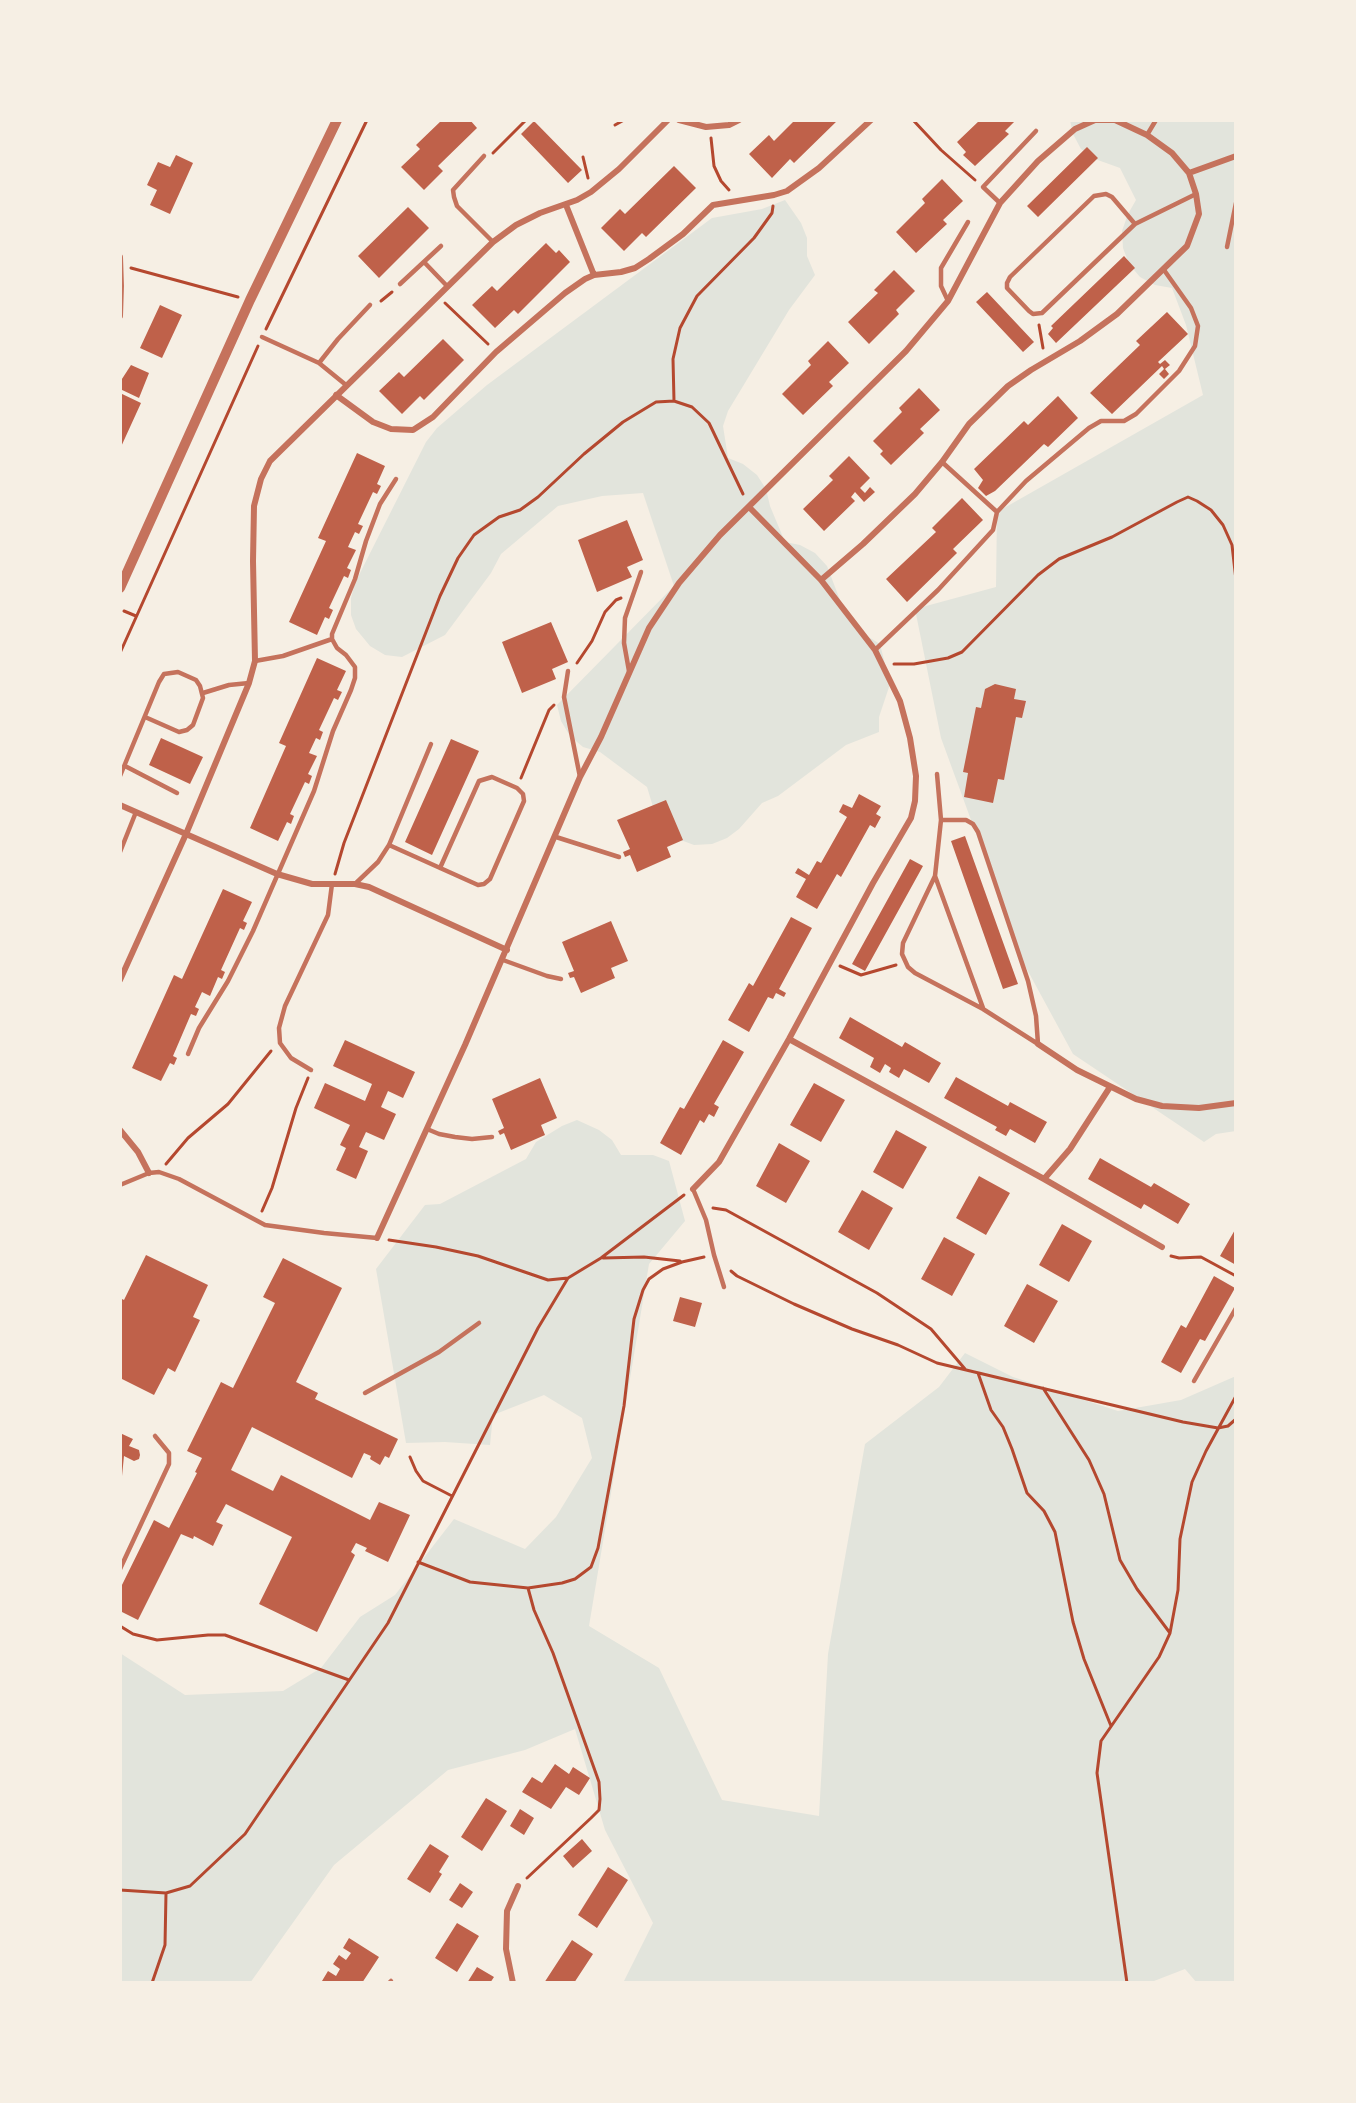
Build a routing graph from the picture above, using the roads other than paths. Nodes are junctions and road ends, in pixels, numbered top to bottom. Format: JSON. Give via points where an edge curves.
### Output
{"nodes":[{"id":1,"x":338,"y":120,"type":"edge"},
{"id":2,"x":668,"y":120,"type":"edge"},
{"id":3,"x":679,"y":120,"type":"edge"},
{"id":4,"x":739,"y":120,"type":"edge"},
{"id":5,"x":871,"y":120,"type":"edge"},
{"id":6,"x":1095,"y":120,"type":"edge"},
{"id":7,"x":1156,"y":120,"type":"edge"},
{"id":8,"x":1036,"y":131,"type":"dead end"},
{"id":9,"x":1147,"y":135,"type":"junction"},
{"id":10,"x":484,"y":156,"type":"road end"},
{"id":11,"x":1236,"y":157,"type":"edge"},
{"id":12,"x":1189,"y":173,"type":"junction"},
{"id":13,"x":1196,"y":194,"type":"junction"},
{"id":14,"x":1000,"y":203,"type":"junction"},
{"id":15,"x":1236,"y":203,"type":"edge"},
{"id":16,"x":566,"y":205,"type":"junction"},
{"id":17,"x":968,"y":222,"type":"dead end"},
{"id":18,"x":1136,"y":224,"type":"junction"},
{"id":19,"x":493,"y":242,"type":"junction"},
{"id":20,"x":441,"y":246,"type":"dead end"},
{"id":21,"x":1227,"y":247,"type":"dead end"},
{"id":22,"x":120,"y":261,"type":"edge"},
{"id":23,"x":424,"y":262,"type":"junction"},
{"id":24,"x":1164,"y":270,"type":"junction"},
{"id":25,"x":594,"y":275,"type":"junction"},
{"id":26,"x":400,"y":284,"type":"road end"},
{"id":27,"x":447,"y":286,"type":"junction"},
{"id":28,"x":948,"y":301,"type":"junction"},
{"id":29,"x":370,"y":305,"type":"road end"},
{"id":30,"x":120,"y":316,"type":"edge"},
{"id":31,"x":262,"y":337,"type":"road end"},
{"id":32,"x":320,"y":363,"type":"junction"},
{"id":33,"x":346,"y":385,"type":"junction"},
{"id":34,"x":336,"y":395,"type":"junction"},
{"id":35,"x":942,"y":462,"type":"junction"},
{"id":36,"x":396,"y":478,"type":"dead end"},
{"id":37,"x":749,"y":507,"type":"junction"},
{"id":38,"x":997,"y":512,"type":"junction"},
{"id":39,"x":641,"y":572,"type":"dead end"},
{"id":40,"x":821,"y":580,"type":"junction"},
{"id":41,"x":121,"y":584,"type":"edge"},
{"id":42,"x":332,"y":639,"type":"junction"},
{"id":43,"x":875,"y":650,"type":"junction"},
{"id":44,"x":255,"y":661,"type":"junction"},
{"id":45,"x":568,"y":671,"type":"road end"},
{"id":46,"x":629,"y":671,"type":"junction"},
{"id":47,"x":249,"y":683,"type":"junction"},
{"id":48,"x":203,"y":693,"type":"junction"},
{"id":49,"x":145,"y":717,"type":"junction"},
{"id":50,"x":431,"y":744,"type":"dead end"},
{"id":51,"x":125,"y":766,"type":"junction"},
{"id":52,"x":938,"y":774,"type":"dead end"},
{"id":53,"x":120,"y":776,"type":"edge"},
{"id":54,"x":580,"y":777,"type":"junction"},
{"id":55,"x":177,"y":793,"type":"dead end"},
{"id":56,"x":120,"y":805,"type":"edge"},
{"id":57,"x":136,"y":812,"type":"junction"},
{"id":58,"x":941,"y":820,"type":"junction"},
{"id":59,"x":186,"y":834,"type":"junction"},
{"id":60,"x":556,"y":837,"type":"junction"},
{"id":61,"x":389,"y":845,"type":"junction"},
{"id":62,"x":120,"y":852,"type":"edge"},
{"id":63,"x":619,"y":857,"type":"dead end"},
{"id":64,"x":440,"y":868,"type":"junction"},
{"id":65,"x":277,"y":874,"type":"junction"},
{"id":66,"x":935,"y":876,"type":"junction"},
{"id":67,"x":332,"y":884,"type":"junction"},
{"id":68,"x":355,"y":885,"type":"junction"},
{"id":69,"x":507,"y":950,"type":"junction"},
{"id":70,"x":503,"y":960,"type":"junction"},
{"id":71,"x":561,"y":979,"type":"dead end"},
{"id":72,"x":120,"y":980,"type":"edge"},
{"id":73,"x":983,"y":1008,"type":"junction"},
{"id":74,"x":789,"y":1039,"type":"junction"},
{"id":75,"x":1038,"y":1044,"type":"junction"},
{"id":76,"x":188,"y":1053,"type":"dead end"},
{"id":77,"x":311,"y":1070,"type":"road end"},
{"id":78,"x":1110,"y":1087,"type":"junction"},
{"id":79,"x":1236,"y":1103,"type":"edge"},
{"id":80,"x":427,"y":1129,"type":"junction"},
{"id":81,"x":120,"y":1130,"type":"edge"},
{"id":82,"x":492,"y":1137,"type":"dead end"},
{"id":83,"x":149,"y":1173,"type":"junction"},
{"id":84,"x":1044,"y":1179,"type":"junction"},
{"id":85,"x":120,"y":1185,"type":"edge"},
{"id":86,"x":693,"y":1189,"type":"joint"},
{"id":87,"x":376,"y":1238,"type":"joint"},
{"id":88,"x":1162,"y":1247,"type":"road end"},
{"id":89,"x":724,"y":1287,"type":"dead end"},
{"id":90,"x":1236,"y":1308,"type":"edge"},
{"id":91,"x":478,"y":1323,"type":"dead end"},
{"id":92,"x":1194,"y":1381,"type":"dead end"},
{"id":93,"x":365,"y":1393,"type":"dead end"},
{"id":94,"x":155,"y":1436,"type":"dead end"},
{"id":95,"x":120,"y":1569,"type":"edge"},
{"id":96,"x":518,"y":1886,"type":"road end"},
{"id":97,"x":513,"y":1983,"type":"edge"}],
"edges":[{"from":1,"to":41,"type":"street","via":[[250,300]]},
{"from":2,"to":16,"type":"street","via":[[619,169],[591,192]]},
{"from":3,"to":4,"type":"street","via":[[706,127]]},
{"from":5,"to":25,"type":"street","via":[[819,168],[787,191],[713,205],[683,234],[635,268]]},
{"from":6,"to":9,"type":"street","via":[[1115,120]]},
{"from":6,"to":14,"type":"street","via":[[1075,129],[1038,161]]},
{"from":7,"to":9,"type":"lane"},
{"from":8,"to":14,"type":"lane","via":[[983,187]]},
{"from":9,"to":12,"type":"street","via":[[1172,153]]},
{"from":10,"to":19,"type":"lane","via":[[453,190],[458,206]]},
{"from":11,"to":12,"type":"street"},
{"from":12,"to":13,"type":"street"},
{"from":13,"to":18,"type":"lane"},
{"from":13,"to":24,"type":"street","via":[[1199,214],[1195,228],[1187,246]]},
{"from":14,"to":28,"type":"street"},
{"from":15,"to":21,"type":"lane"},
{"from":16,"to":19,"type":"street","via":[[516,225]]},
{"from":16,"to":25,"type":"street"},
{"from":17,"to":28,"type":"lane","via":[[941,268],[941,286]]},
{"from":18,"to":18,"type":"lane","via":[[1112,197],[1094,196],[1010,277],[1010,292],[1029,311],[1042,313]]},
{"from":19,"to":27,"type":"street"},
{"from":20,"to":23,"type":"lane"},
{"from":22,"to":30,"type":"street"},
{"from":23,"to":26,"type":"lane"},
{"from":23,"to":27,"type":"lane"},
{"from":24,"to":35,"type":"street","via":[[1117,314],[1008,386],[969,424]]},
{"from":24,"to":38,"type":"lane","via":[[1191,308],[1198,326],[1195,346],[1179,371],[1136,414],[1124,421],[1101,421],[1089,428],[1026,481]]},
{"from":25,"to":34,"type":"street","via":[[565,293],[496,352],[434,417],[413,430],[391,429],[373,422]]},
{"from":27,"to":33,"type":"street"},
{"from":28,"to":37,"type":"street","via":[[906,351]]},
{"from":29,"to":32,"type":"lane"},
{"from":31,"to":32,"type":"lane"},
{"from":32,"to":33,"type":"lane"},
{"from":33,"to":34,"type":"street"},
{"from":34,"to":44,"type":"street","via":[[270,461],[261,479],[254,506]]},
{"from":35,"to":38,"type":"lane"},
{"from":35,"to":40,"type":"street","via":[[915,494]]},
{"from":36,"to":42,"type":"lane","via":[[380,504]]},
{"from":37,"to":40,"type":"street"},
{"from":37,"to":46,"type":"street","via":[[679,583],[648,628]]},
{"from":38,"to":43,"type":"lane","via":[[993,530]]},
{"from":39,"to":46,"type":"lane","via":[[625,618]]},
{"from":40,"to":43,"type":"street"},
{"from":42,"to":44,"type":"lane"},
{"from":42,"to":65,"type":"lane","via":[[353,663],[355,678],[314,791]]},
{"from":43,"to":74,"type":"street","via":[[900,701],[910,738],[915,801],[911,818]]},
{"from":44,"to":47,"type":"street"},
{"from":45,"to":54,"type":"lane","via":[[564,697]]},
{"from":46,"to":54,"type":"street"},
{"from":47,"to":48,"type":"lane"},
{"from":47,"to":59,"type":"street"},
{"from":48,"to":49,"type":"lane","via":[[193,725],[187,730],[179,732]]},
{"from":48,"to":49,"type":"lane","via":[[196,680],[178,672],[164,674]]},
{"from":49,"to":51,"type":"lane"},
{"from":50,"to":61,"type":"lane"},
{"from":51,"to":53,"type":"lane"},
{"from":51,"to":55,"type":"lane"},
{"from":52,"to":58,"type":"lane"},
{"from":54,"to":60,"type":"street"},
{"from":56,"to":57,"type":"street"},
{"from":57,"to":59,"type":"street"},
{"from":57,"to":62,"type":"lane"},
{"from":58,"to":66,"type":"lane"},
{"from":58,"to":75,"type":"lane","via":[[966,820],[978,832],[1028,981]]},
{"from":59,"to":65,"type":"street"},
{"from":59,"to":72,"type":"street"},
{"from":60,"to":63,"type":"lane"},
{"from":60,"to":69,"type":"street"},
{"from":61,"to":64,"type":"lane"},
{"from":61,"to":68,"type":"lane"},
{"from":64,"to":64,"type":"lane","via":[[478,885],[490,879],[524,801],[523,794],[492,777],[479,781]]},
{"from":65,"to":67,"type":"street","via":[[312,884]]},
{"from":65,"to":76,"type":"lane","via":[[228,981]]},
{"from":66,"to":73,"type":"lane"},
{"from":66,"to":73,"type":"lane","via":[[903,943],[904,962],[915,973]]},
{"from":67,"to":68,"type":"street"},
{"from":67,"to":77,"type":"lane","via":[[328,915],[285,1006],[279,1028],[280,1043],[291,1058]]},
{"from":68,"to":69,"type":"street","via":[[369,887]]},
{"from":69,"to":70,"type":"street"},
{"from":70,"to":71,"type":"lane"},
{"from":70,"to":80,"type":"street"},
{"from":73,"to":75,"type":"lane"},
{"from":74,"to":84,"type":"street"},
{"from":74,"to":86,"type":"street","via":[[719,1162]]},
{"from":75,"to":78,"type":"street"},
{"from":78,"to":79,"type":"street","via":[[1162,1106],[1198,1108]]},
{"from":78,"to":84,"type":"street","via":[[1070,1149]]},
{"from":80,"to":82,"type":"lane","via":[[455,1137]]},
{"from":80,"to":87,"type":"street"},
{"from":81,"to":83,"type":"street"},
{"from":83,"to":85,"type":"lane"},
{"from":83,"to":87,"type":"lane","via":[[179,1179],[265,1225]]},
{"from":84,"to":88,"type":"street"},
{"from":86,"to":89,"type":"lane","via":[[706,1220]]},
{"from":90,"to":92,"type":"lane"},
{"from":91,"to":93,"type":"lane","via":[[439,1352]]},
{"from":94,"to":95,"type":"lane","via":[[169,1453],[169,1464]]},
{"from":96,"to":97,"type":"street","via":[[507,1911],[506,1949]]}]}
